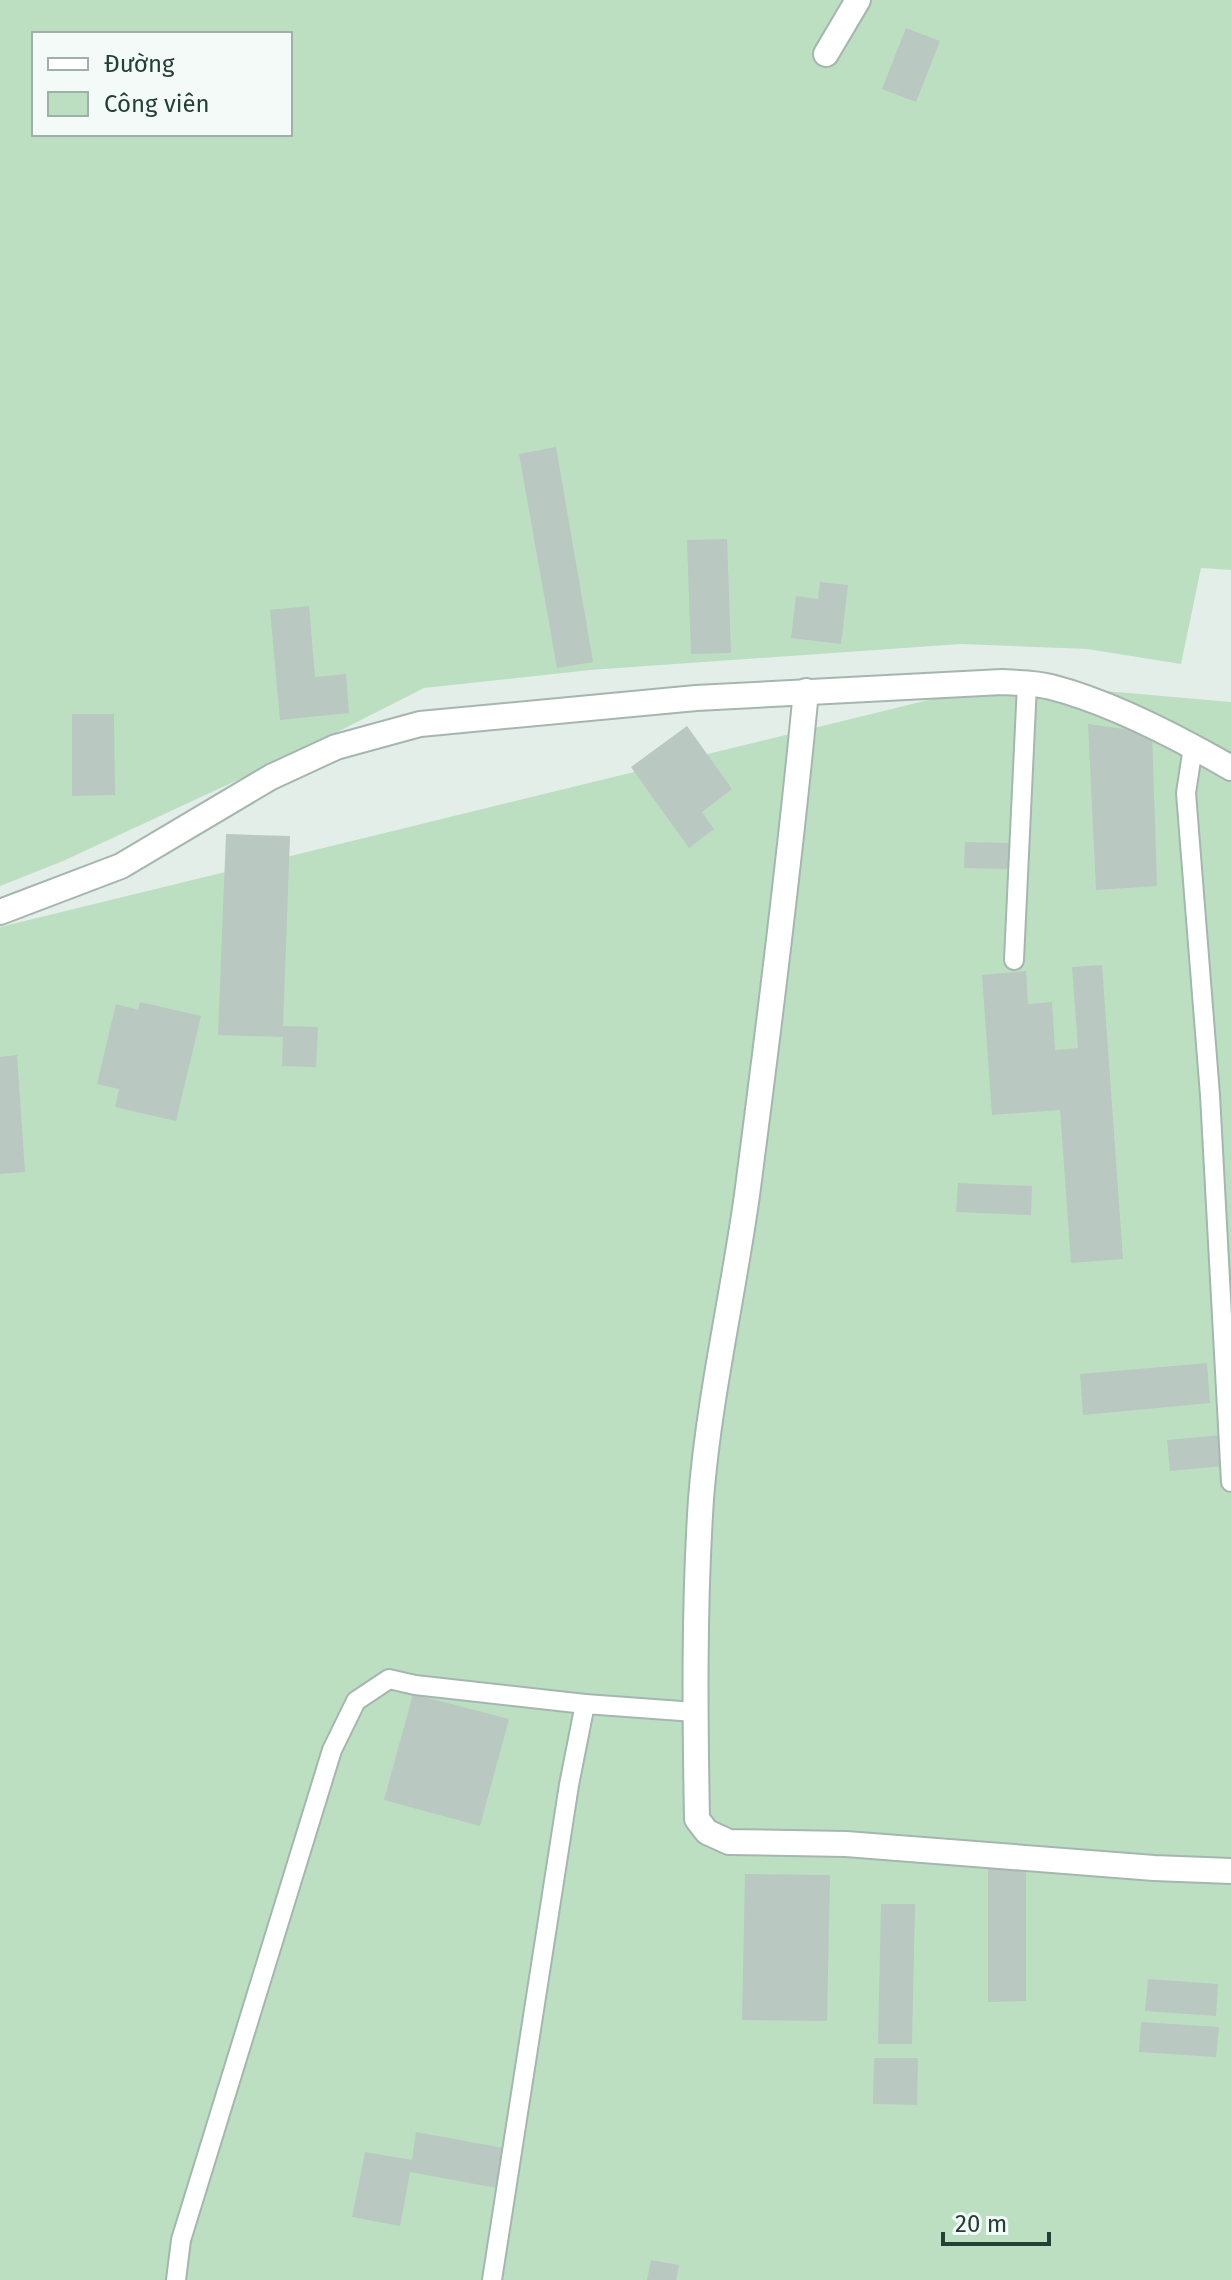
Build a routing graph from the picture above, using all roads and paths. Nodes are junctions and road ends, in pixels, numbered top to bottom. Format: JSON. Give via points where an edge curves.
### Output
{"nodes":[{"id":1,"x":858,"y":0,"type":"edge"},
{"id":2,"x":826,"y":54,"type":"dead end"},
{"id":3,"x":1027,"y":684,"type":"junction"},
{"id":4,"x":806,"y":691,"type":"junction"},
{"id":5,"x":1193,"y":747,"type":"junction"},
{"id":6,"x":1231,"y":768,"type":"edge"},
{"id":7,"x":0,"y":912,"type":"edge"},
{"id":8,"x":1014,"y":960,"type":"dead end"},
{"id":9,"x":1231,"y":1482,"type":"edge"},
{"id":10,"x":585,"y":1704,"type":"junction"},
{"id":11,"x":695,"y":1712,"type":"junction"},
{"id":12,"x":1231,"y":1871,"type":"edge"},
{"id":13,"x":176,"y":2280,"type":"edge"},
{"id":14,"x":492,"y":2280,"type":"edge"}],
"edges":[{"from":1,"to":2,"type":"street"},
{"from":3,"to":4,"type":"street"},
{"from":3,"to":5,"type":"street","via":[[1100,704]]},
{"from":3,"to":8,"type":"lane"},
{"from":4,"to":7,"type":"street","via":[[420,724],[336,747],[271,777],[121,866]]},
{"from":4,"to":11,"type":"street","via":[[747,1195],[708,1433]]},
{"from":5,"to":6,"type":"street"},
{"from":5,"to":9,"type":"lane","via":[[1186,793],[1210,1095]]},
{"from":10,"to":11,"type":"lane"},
{"from":10,"to":13,"type":"lane","via":[[389,1679],[356,1701],[332,1750],[181,2240]]},
{"from":10,"to":14,"type":"lane"},
{"from":11,"to":12,"type":"street","via":[[697,1819],[707,1832],[729,1842],[846,1844]]}]}
